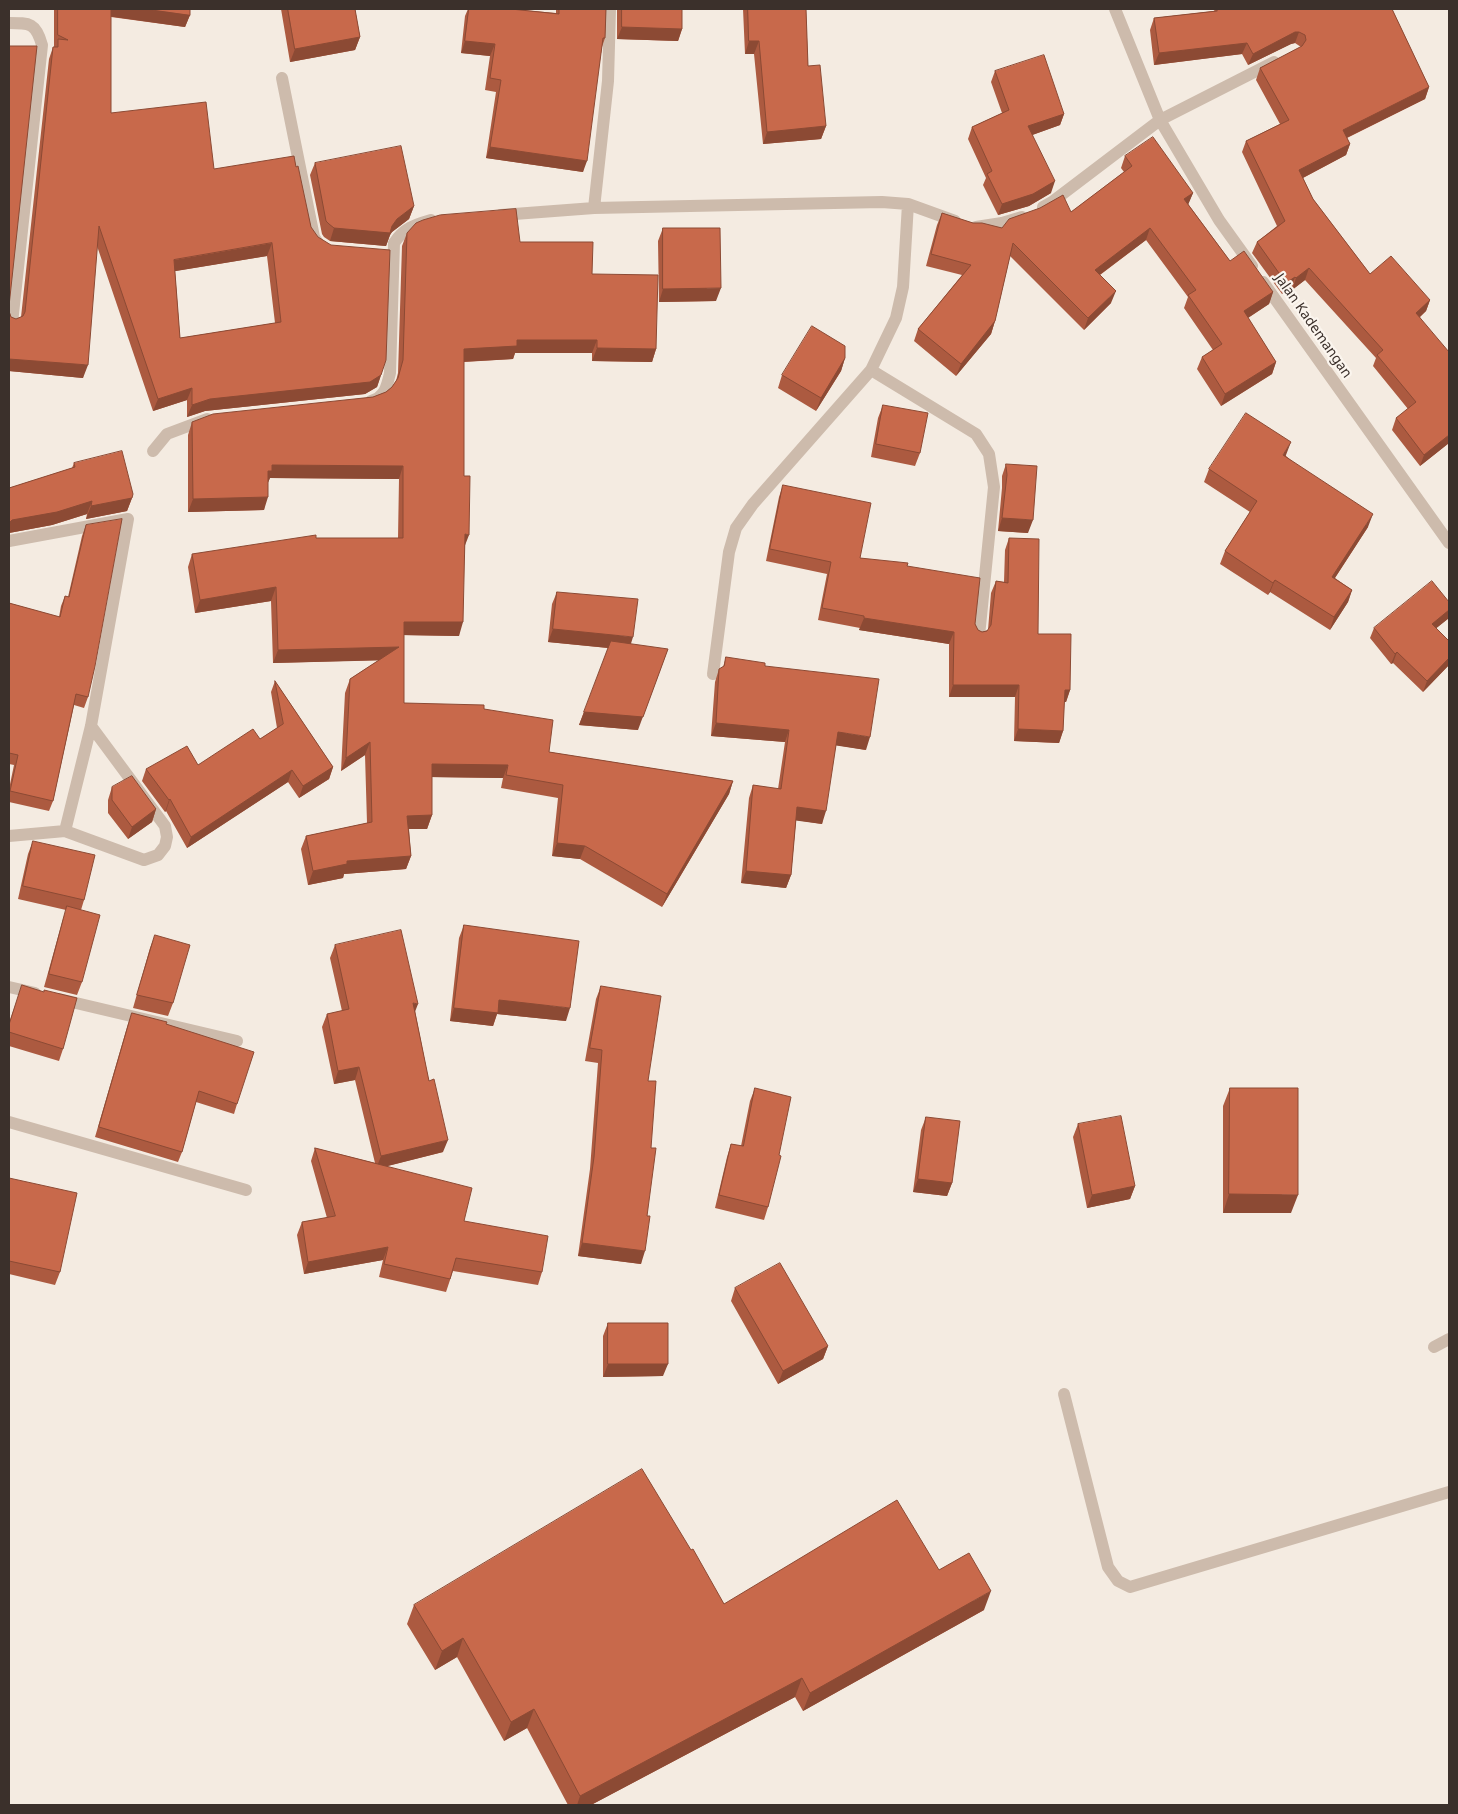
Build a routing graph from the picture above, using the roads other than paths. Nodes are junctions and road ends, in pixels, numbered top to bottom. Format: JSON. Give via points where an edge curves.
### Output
{"nodes":[{"id":1,"x":610,"y":9,"type":"edge"},
{"id":2,"x":1115,"y":9,"type":"edge"},
{"id":3,"x":9,"y":23,"type":"edge"},
{"id":4,"x":1286,"y":56,"type":"edge"},
{"id":5,"x":282,"y":78,"type":"dead end"},
{"id":6,"x":1160,"y":120,"type":"junction"},
{"id":7,"x":908,"y":204,"type":"junction"},
{"id":8,"x":594,"y":208,"type":"junction"},
{"id":9,"x":487,"y":216,"type":"edge"},
{"id":10,"x":442,"y":219,"type":"edge"},
{"id":11,"x":15,"y":230,"type":"edge"},
{"id":12,"x":327,"y":249,"type":"edge"},
{"id":13,"x":12,"y":323,"type":"edge"},
{"id":14,"x":872,"y":370,"type":"junction"},
{"id":15,"x":358,"y":403,"type":"edge"},
{"id":16,"x":223,"y":417,"type":"edge"},
{"id":17,"x":153,"y":452,"type":"dead end"},
{"id":18,"x":9,"y":541,"type":"edge"},
{"id":19,"x":1449,"y":543,"type":"edge"},
{"id":20,"x":979,"y":636,"type":"edge"},
{"id":21,"x":713,"y":674,"type":"dead end"},
{"id":22,"x":91,"y":726,"type":"junction"},
{"id":23,"x":65,"y":831,"type":"junction"},
{"id":24,"x":9,"y":836,"type":"edge"},
{"id":25,"x":9,"y":987,"type":"edge"},
{"id":26,"x":237,"y":1041,"type":"dead end"},
{"id":27,"x":9,"y":1122,"type":"edge"},
{"id":28,"x":246,"y":1190,"type":"dead end"},
{"id":29,"x":1449,"y":1338,"type":"edge"},
{"id":30,"x":1434,"y":1347,"type":"dead end"},
{"id":31,"x":1064,"y":1394,"type":"dead end"},
{"id":32,"x":1449,"y":1492,"type":"edge"}],
"edges":[{"from":1,"to":8,"type":"street","via":[[608,81]]},
{"from":2,"to":6,"type":"street","name":"Jalan Kademangan"},
{"from":3,"to":11,"type":"street","via":[[32,25],[42,45]]},
{"from":4,"to":6,"type":"street"},
{"from":5,"to":12,"type":"street","via":[[314,238]]},
{"from":6,"to":7,"type":"street","via":[[1052,202],[1002,224],[971,228]]},
{"from":6,"to":19,"type":"street","name":"Jalan Kademangan","via":[[1219,220]]},
{"from":7,"to":8,"type":"street"},
{"from":7,"to":14,"type":"street","via":[[903,287],[896,318]]},
{"from":8,"to":9,"type":"street"},
{"from":10,"to":15,"type":"street","via":[[410,226],[399,235],[388,255],[390,373],[385,392],[377,399]]},
{"from":11,"to":13,"type":"street"},
{"from":14,"to":20,"type":"street","via":[[976,434],[989,454],[994,487]]},
{"from":14,"to":21,"type":"street","via":[[753,504],[736,528],[729,552]]},
{"from":16,"to":17,"type":"street","via":[[206,419],[167,434]]},
{"from":18,"to":22,"type":"street","via":[[128,519]]},
{"from":22,"to":23,"type":"street"},
{"from":22,"to":23,"type":"street","via":[[165,826],[165,846],[158,855],[144,860]]},
{"from":23,"to":24,"type":"street"},
{"from":25,"to":26,"type":"street"},
{"from":27,"to":28,"type":"street"},
{"from":29,"to":30,"type":"street"},
{"from":31,"to":32,"type":"street","via":[[1108,1567],[1118,1581],[1130,1587]]}]}
